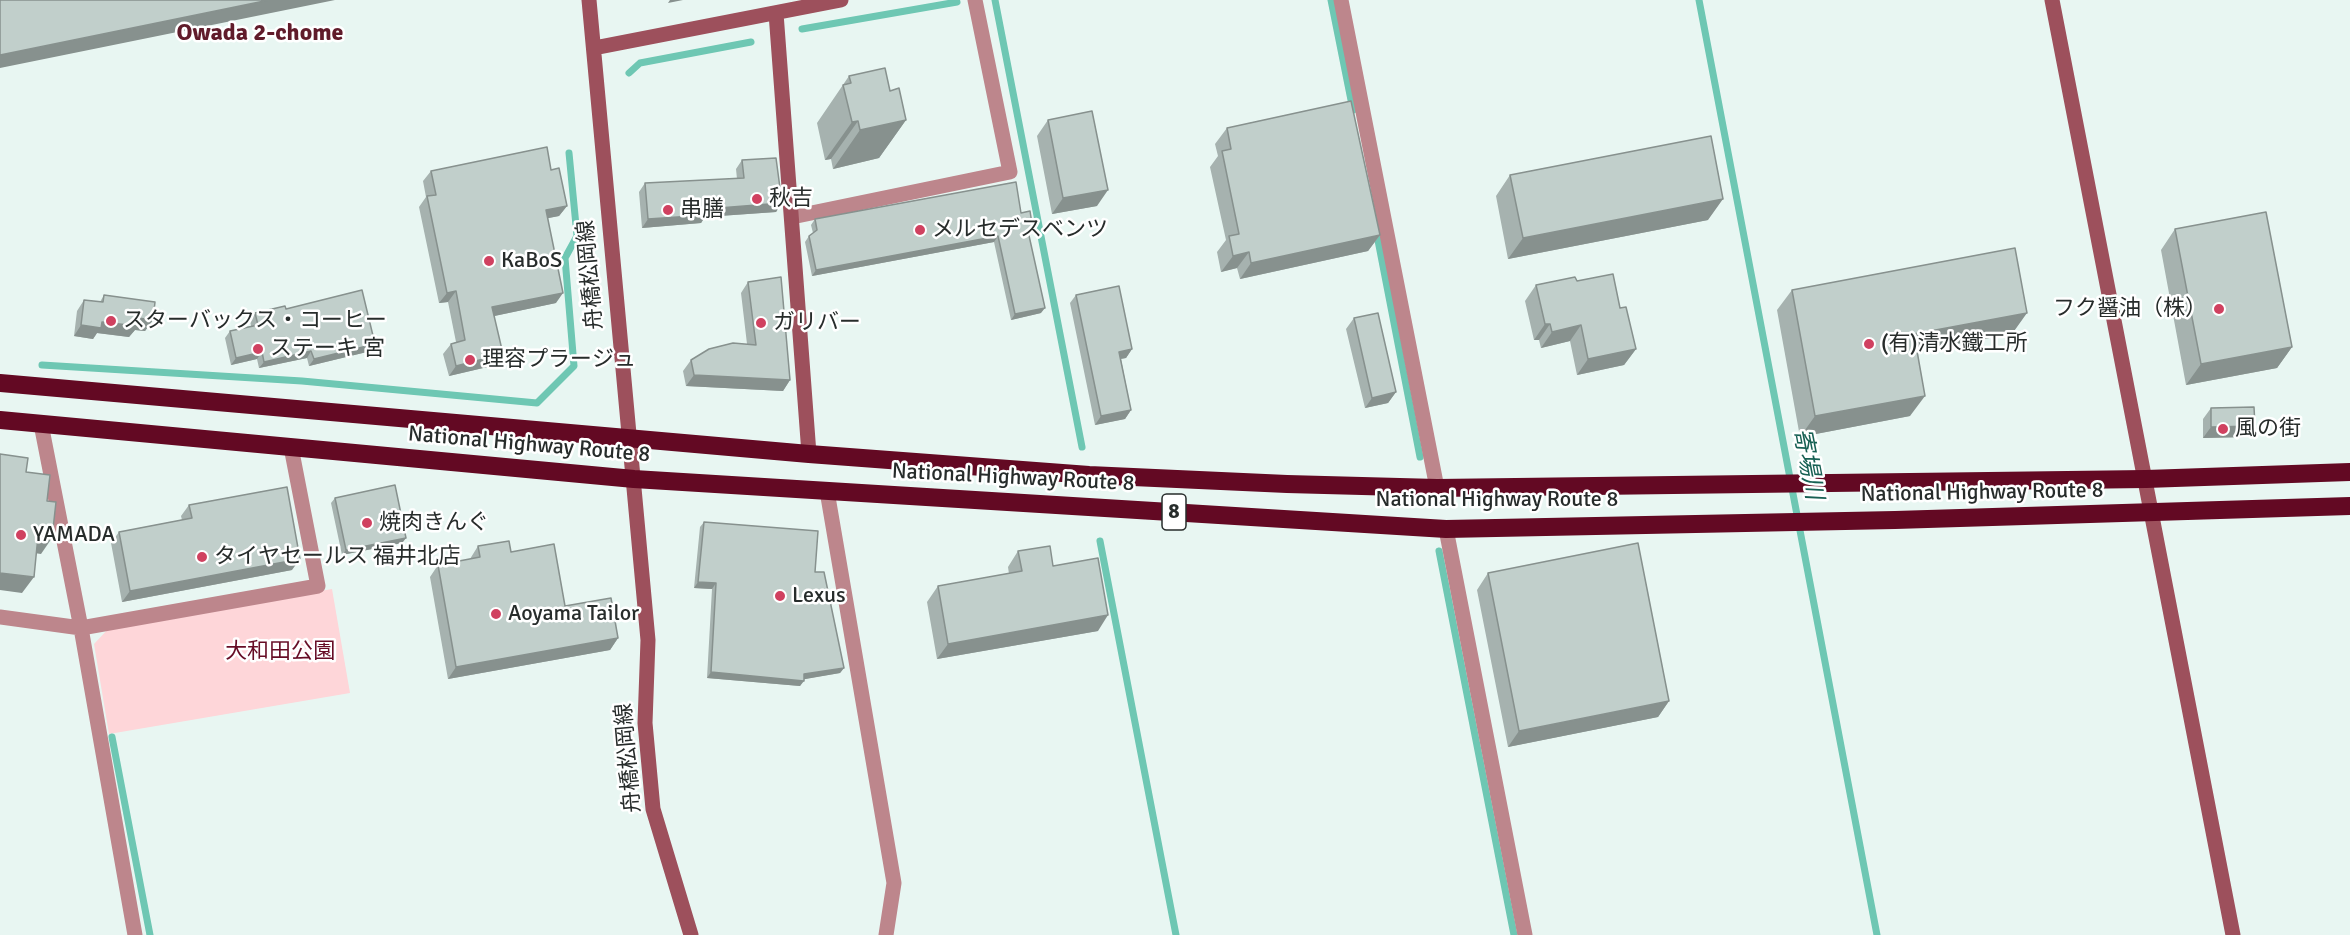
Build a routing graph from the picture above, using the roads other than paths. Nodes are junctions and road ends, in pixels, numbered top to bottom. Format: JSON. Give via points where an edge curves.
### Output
{"nodes":[{"id":1,"x":589,"y":0,"type":"edge"},
{"id":2,"x":841,"y":0,"type":"edge"},
{"id":3,"x":975,"y":0,"type":"edge"},
{"id":4,"x":1341,"y":0,"type":"edge"},
{"id":5,"x":2052,"y":0,"type":"edge"},
{"id":6,"x":776,"y":13,"type":"junction"},
{"id":7,"x":594,"y":48,"type":"junction"},
{"id":8,"x":792,"y":217,"type":"junction"},
{"id":9,"x":0,"y":384,"type":"edge"},
{"id":10,"x":0,"y":420,"type":"edge"},
{"id":11,"x":40,"y":424,"type":"junction"},
{"id":12,"x":628,"y":439,"type":"junction"},
{"id":13,"x":291,"y":447,"type":"junction"},
{"id":14,"x":809,"y":454,"type":"junction"},
{"id":15,"x":2350,"y":472,"type":"edge"},
{"id":16,"x":634,"y":479,"type":"junction"},
{"id":17,"x":2146,"y":479,"type":"junction"},
{"id":18,"x":1437,"y":488,"type":"junction"},
{"id":19,"x":827,"y":491,"type":"junction"},
{"id":20,"x":2350,"y":506,"type":"edge"},
{"id":21,"x":2152,"y":513,"type":"junction"},
{"id":22,"x":1446,"y":529,"type":"junction"},
{"id":23,"x":0,"y":617,"type":"edge"},
{"id":24,"x":81,"y":628,"type":"junction"},
{"id":25,"x":135,"y":935,"type":"edge"},
{"id":26,"x":691,"y":935,"type":"edge"},
{"id":27,"x":886,"y":935,"type":"edge"},
{"id":28,"x":1525,"y":935,"type":"edge"},
{"id":29,"x":2233,"y":935,"type":"edge"}],
"edges":[{"from":1,"to":7,"type":"street","name":"舟橋松岡線"},
{"from":2,"to":6,"type":"street"},
{"from":3,"to":8,"type":"street","via":[[1010,172]]},
{"from":4,"to":18,"type":"street"},
{"from":5,"to":17,"type":"street"},
{"from":6,"to":7,"type":"street"},
{"from":6,"to":8,"type":"street"},
{"from":7,"to":12,"type":"street","name":"舟橋松岡線"},
{"from":8,"to":14,"type":"street"},
{"from":9,"to":12,"type":"highway","name":"National Highway Route 8","number":"8"},
{"from":10,"to":11,"type":"highway","name":"National Highway Route 8","number":"8"},
{"from":11,"to":13,"type":"highway","name":"National Highway Route 8","number":"8"},
{"from":11,"to":24,"type":"street"},
{"from":12,"to":14,"type":"highway","name":"National Highway Route 8","number":"8"},
{"from":12,"to":16,"type":"street","name":"舟橋松岡線"},
{"from":13,"to":16,"type":"highway","name":"National Highway Route 8","number":"8"},
{"from":13,"to":24,"type":"street","via":[[318,586]]},
{"from":14,"to":18,"type":"highway","name":"National Highway Route 8","number":"8","via":[[1089,475]]},
{"from":15,"to":17,"type":"highway","name":"National Highway Route 8","number":"8"},
{"from":16,"to":19,"type":"highway","name":"National Highway Route 8","number":"8"},
{"from":16,"to":26,"type":"street","name":"舟橋松岡線","via":[[648,640],[645,723],[654,809]]},
{"from":17,"to":18,"type":"highway","name":"National Highway Route 8","number":"8"},
{"from":17,"to":21,"type":"street"},
{"from":19,"to":22,"type":"highway","name":"National Highway Route 8","number":"8"},
{"from":19,"to":27,"type":"street","via":[[894,883]]},
{"from":20,"to":21,"type":"highway","name":"National Highway Route 8","number":"8"},
{"from":21,"to":22,"type":"highway","name":"National Highway Route 8","number":"8"},
{"from":21,"to":29,"type":"street"},
{"from":22,"to":28,"type":"street"},
{"from":23,"to":24,"type":"street"},
{"from":24,"to":25,"type":"street"}]}
